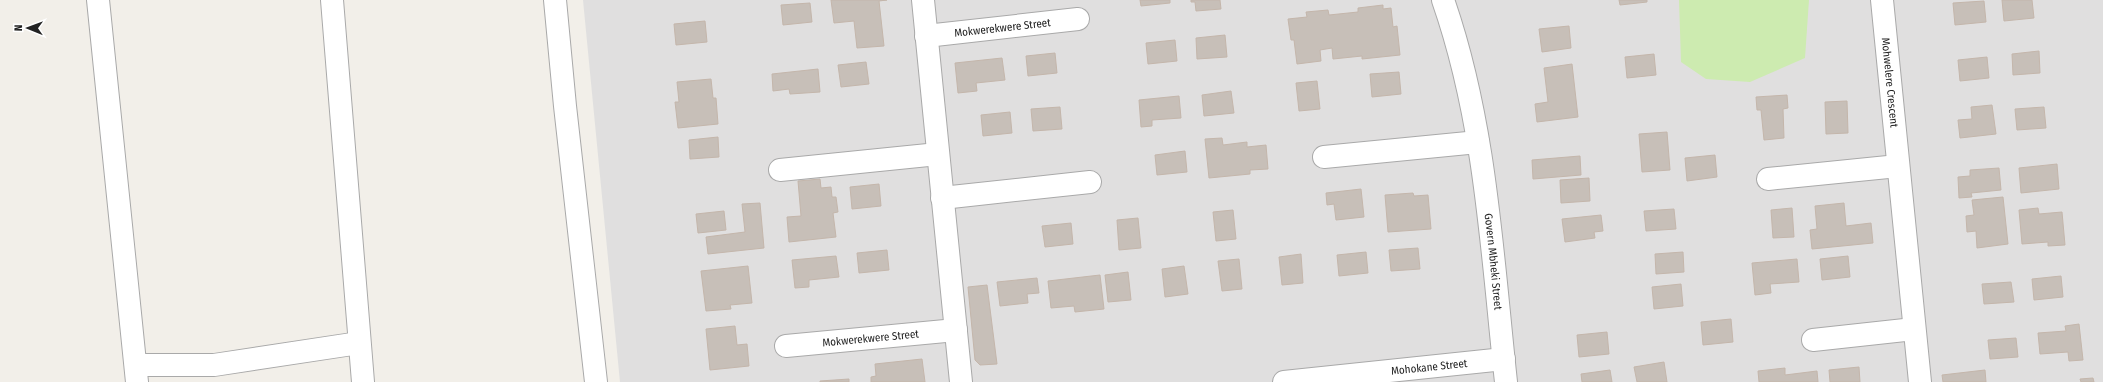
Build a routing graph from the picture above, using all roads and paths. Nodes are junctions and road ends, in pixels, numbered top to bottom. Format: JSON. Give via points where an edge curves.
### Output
{"nodes":[{"id":1,"x":98,"y":0,"type":"edge"},
{"id":2,"x":332,"y":0,"type":"edge"},
{"id":3,"x":555,"y":0,"type":"edge"},
{"id":4,"x":923,"y":0,"type":"edge"},
{"id":5,"x":1443,"y":0,"type":"edge"},
{"id":6,"x":1882,"y":0,"type":"edge"},
{"id":7,"x":1078,"y":18,"type":"dead end"},
{"id":8,"x":926,"y":36,"type":"junction"},
{"id":9,"x":1478,"y":142,"type":"junction"},
{"id":10,"x":938,"y":154,"type":"junction"},
{"id":11,"x":1324,"y":157,"type":"dead end"},
{"id":12,"x":1898,"y":166,"type":"junction"},
{"id":13,"x":780,"y":170,"type":"dead end"},
{"id":14,"x":1768,"y":178,"type":"dead end"},
{"id":15,"x":1090,"y":182,"type":"dead end"},
{"id":16,"x":942,"y":198,"type":"junction"},
{"id":17,"x":956,"y":330,"type":"junction"},
{"id":18,"x":1914,"y":330,"type":"junction"},
{"id":19,"x":1813,"y":340,"type":"dead end"},
{"id":20,"x":359,"y":343,"type":"junction"},
{"id":21,"x":786,"y":346,"type":"dead end"},
{"id":22,"x":1504,"y":359,"type":"junction"},
{"id":23,"x":137,"y":373,"type":"edge"},
{"id":24,"x":363,"y":382,"type":"edge"},
{"id":25,"x":596,"y":382,"type":"edge"},
{"id":26,"x":960,"y":382,"type":"edge"},
{"id":27,"x":1284,"y":382,"type":"edge"},
{"id":28,"x":1506,"y":382,"type":"edge"},
{"id":29,"x":1920,"y":382,"type":"edge"}],
"edges":[{"from":1,"to":23,"type":"street"},
{"from":2,"to":20,"type":"street"},
{"from":3,"to":25,"type":"street"},
{"from":4,"to":8,"type":"street"},
{"from":5,"to":9,"type":"street","name":"Govern Mbheki Street","via":[[1472,106]]},
{"from":6,"to":12,"type":"street","name":"Mohwelere Crescent"},
{"from":7,"to":8,"type":"street","name":"Mokwerekwere Street"},
{"from":8,"to":10,"type":"street"},
{"from":9,"to":11,"type":"street"},
{"from":9,"to":22,"type":"street","name":"Govern Mbheki Street","via":[[1487,200]]},
{"from":10,"to":13,"type":"street"},
{"from":10,"to":16,"type":"street"},
{"from":12,"to":14,"type":"street"},
{"from":12,"to":18,"type":"street","name":"Mohwelere Crescent"},
{"from":15,"to":16,"type":"street"},
{"from":16,"to":17,"type":"street"},
{"from":17,"to":21,"type":"street","name":"Mokwerekwere Street"},
{"from":17,"to":26,"type":"street"},
{"from":18,"to":19,"type":"street"},
{"from":18,"to":29,"type":"street","name":"Mohwelere Crescent"},
{"from":20,"to":23,"type":"street","via":[[214,365]]},
{"from":20,"to":24,"type":"street"},
{"from":22,"to":27,"type":"street","name":"Mohokane Street"},
{"from":22,"to":28,"type":"street","name":"Govern Mbheki Street"}]}
